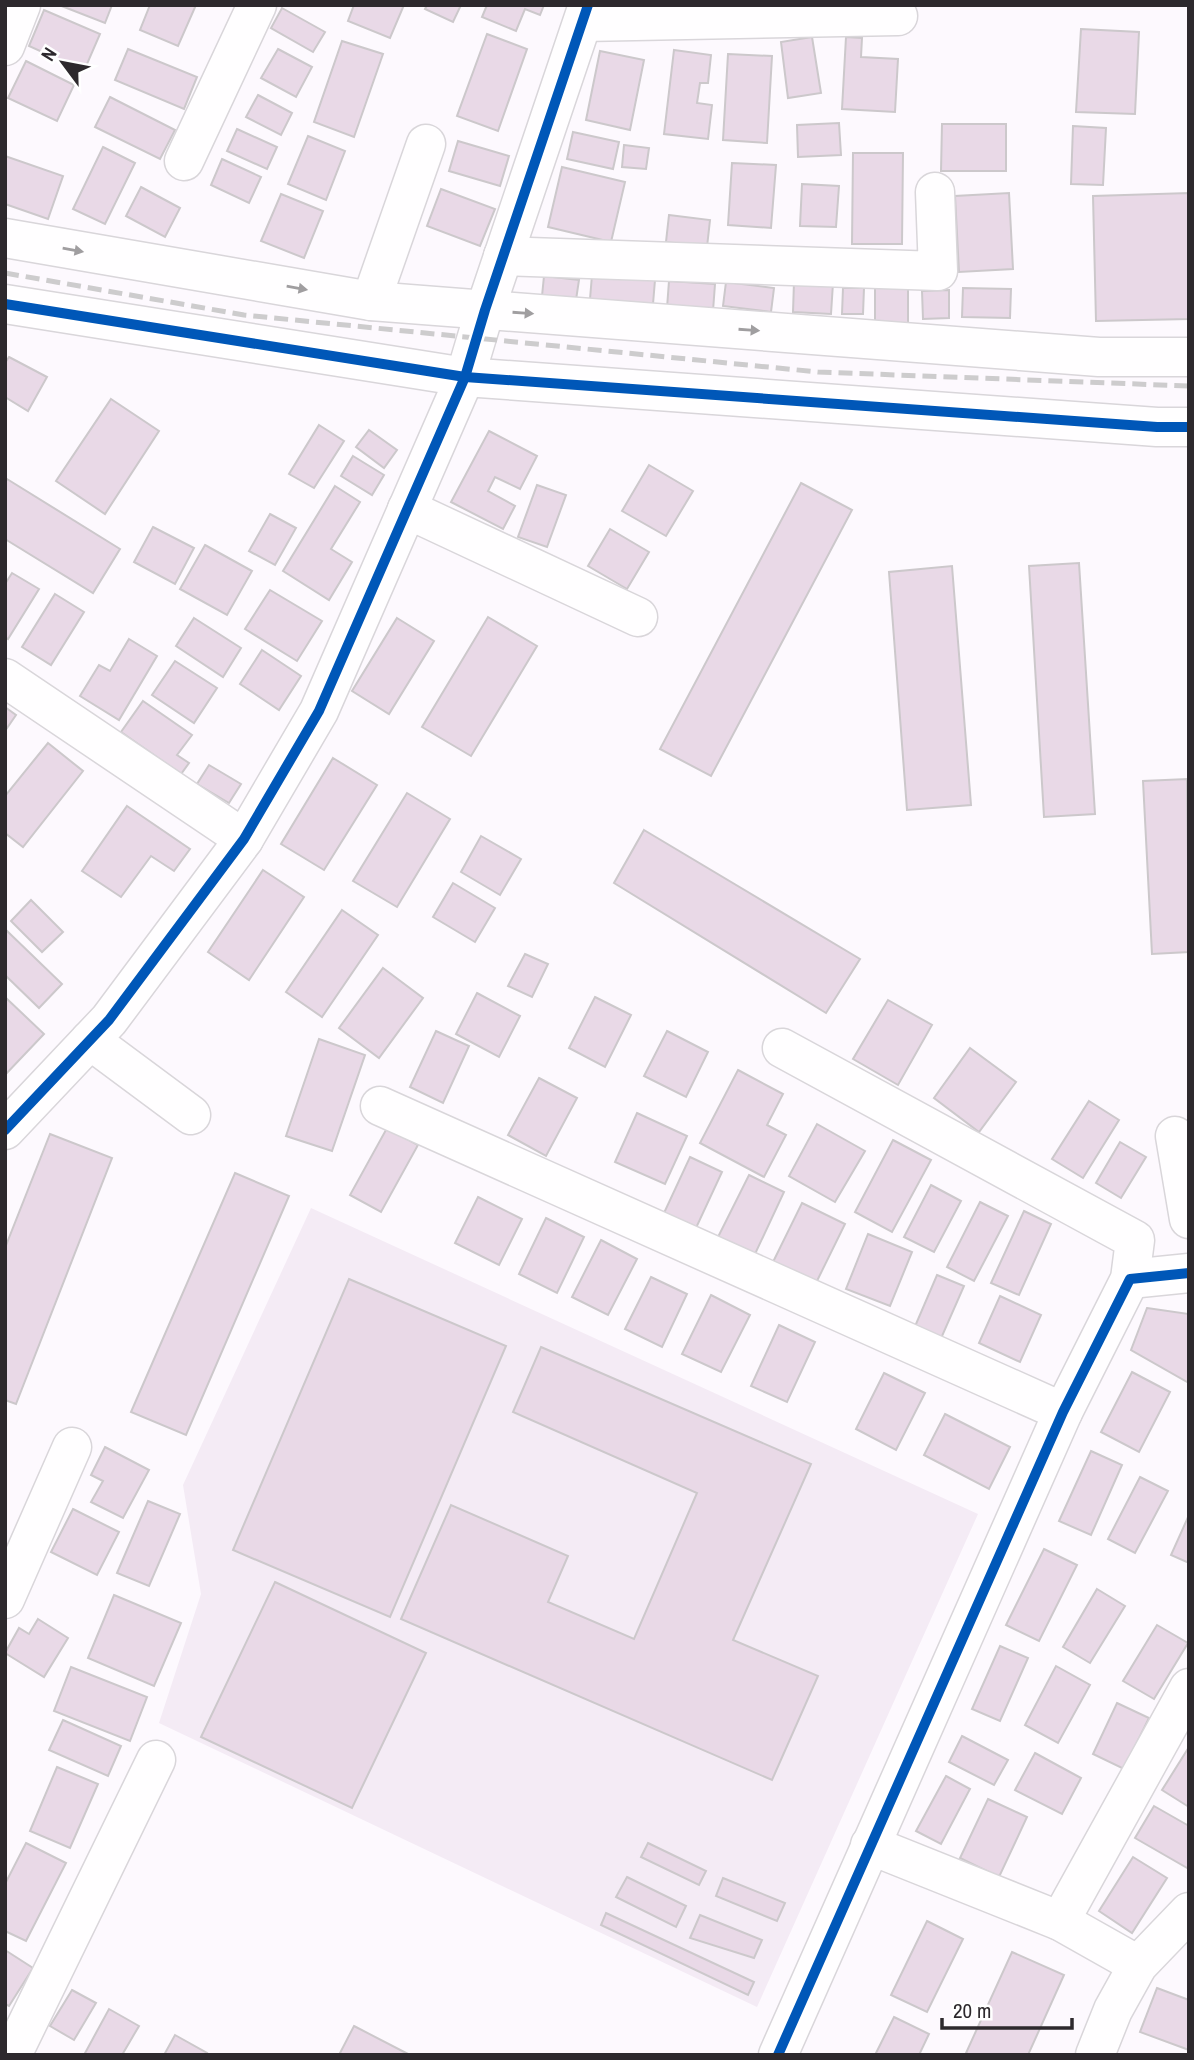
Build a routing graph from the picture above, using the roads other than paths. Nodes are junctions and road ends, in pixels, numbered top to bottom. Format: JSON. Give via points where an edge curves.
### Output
{"nodes":[{"id":1,"x":21,"y":5,"type":"edge"},
{"id":2,"x":257,"y":5,"type":"edge"},
{"id":3,"x":586,"y":13,"type":"edge"},
{"id":4,"x":898,"y":16,"type":"dead end"},
{"id":5,"x":5,"y":46,"type":"edge"},
{"id":6,"x":426,"y":144,"type":"dead end"},
{"id":7,"x":184,"y":161,"type":"dead end"},
{"id":8,"x":935,"y":192,"type":"dead end"},
{"id":9,"x":5,"y":238,"type":"edge"},
{"id":10,"x":503,"y":256,"type":"junction"},
{"id":11,"x":371,"y":301,"type":"junction"},
{"id":12,"x":5,"y":304,"type":"edge"},
{"id":13,"x":485,"y":310,"type":"junction"},
{"id":14,"x":1189,"y":357,"type":"edge"},
{"id":15,"x":465,"y":377,"type":"junction"},
{"id":16,"x":1189,"y":427,"type":"edge"},
{"id":17,"x":407,"y":509,"type":"junction"},
{"id":18,"x":638,"y":617,"type":"dead end"},
{"id":19,"x":5,"y":678,"type":"edge"},
{"id":20,"x":244,"y":839,"type":"junction"},
{"id":21,"x":90,"y":1040,"type":"junction"},
{"id":22,"x":782,"y":1048,"type":"dead end"},
{"id":23,"x":380,"y":1105,"type":"dead end"},
{"id":24,"x":191,"y":1115,"type":"dead end"},
{"id":25,"x":5,"y":1130,"type":"edge"},
{"id":26,"x":1175,"y":1136,"type":"dead end"},
{"id":27,"x":1189,"y":1219,"type":"edge"},
{"id":28,"x":1189,"y":1273,"type":"edge"},
{"id":29,"x":1130,"y":1279,"type":"junction"},
{"id":30,"x":1063,"y":1412,"type":"junction"},
{"id":31,"x":72,"y":1447,"type":"dead end"},
{"id":32,"x":5,"y":1599,"type":"edge"},
{"id":33,"x":1189,"y":1688,"type":"edge"},
{"id":34,"x":156,"y":1760,"type":"dead end"},
{"id":35,"x":870,"y":1845,"type":"junction"},
{"id":36,"x":1189,"y":1912,"type":"edge"},
{"id":37,"x":1060,"y":1921,"type":"junction"},
{"id":38,"x":1138,"y":1965,"type":"junction"},
{"id":39,"x":5,"y":2051,"type":"edge"},
{"id":40,"x":11,"y":2055,"type":"edge"},
{"id":41,"x":778,"y":2055,"type":"edge"},
{"id":42,"x":1095,"y":2055,"type":"edge"}],
"edges":[{"from":1,"to":5,"type":"street"},
{"from":2,"to":7,"type":"street"},
{"from":3,"to":4,"type":"street"},
{"from":3,"to":10,"type":"street"},
{"from":6,"to":11,"type":"street"},
{"from":8,"to":10,"type":"street","via":[[938,271]]},
{"from":9,"to":11,"type":"street","one_way":true},
{"from":10,"to":13,"type":"street"},
{"from":11,"to":13,"type":"street"},
{"from":12,"to":15,"type":"street"},
{"from":13,"to":14,"type":"street","one_way":true,"via":[[1099,357]]},
{"from":13,"to":15,"type":"street"},
{"from":15,"to":16,"type":"street"},
{"from":15,"to":17,"type":"street"},
{"from":17,"to":18,"type":"street"},
{"from":17,"to":20,"type":"street","via":[[319,711]]},
{"from":19,"to":20,"type":"street"},
{"from":20,"to":21,"type":"street"},
{"from":21,"to":24,"type":"street"},
{"from":21,"to":25,"type":"street"},
{"from":22,"to":29,"type":"street","via":[[1135,1240]]},
{"from":23,"to":30,"type":"street"},
{"from":26,"to":27,"type":"street"},
{"from":28,"to":29,"type":"street"},
{"from":29,"to":30,"type":"street"},
{"from":30,"to":35,"type":"street"},
{"from":31,"to":32,"type":"street"},
{"from":33,"to":37,"type":"street"},
{"from":34,"to":40,"type":"street"},
{"from":35,"to":37,"type":"street"},
{"from":35,"to":41,"type":"street"},
{"from":36,"to":38,"type":"street"},
{"from":37,"to":38,"type":"street"},
{"from":38,"to":42,"type":"street"},
{"from":39,"to":40,"type":"street"}]}
